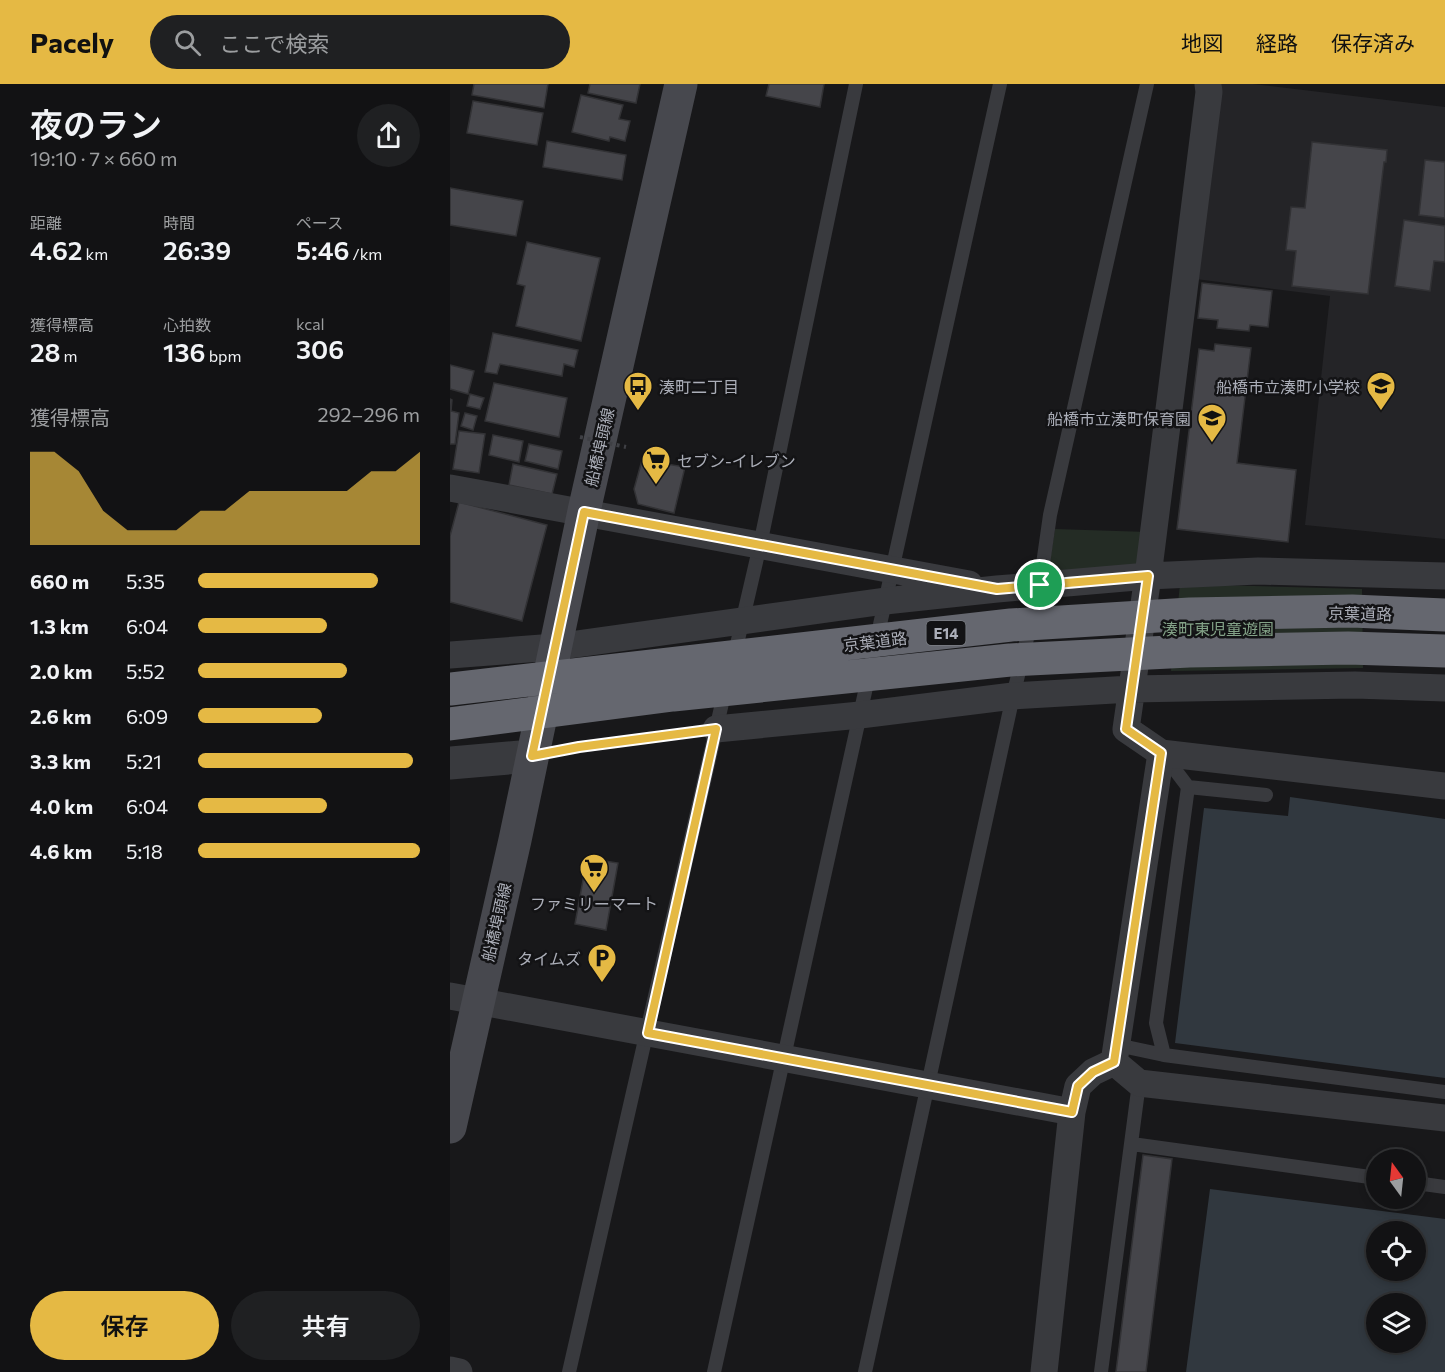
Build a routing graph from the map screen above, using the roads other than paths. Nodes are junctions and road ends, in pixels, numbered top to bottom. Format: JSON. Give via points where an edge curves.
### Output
{"nodes":[{"id":1,"x":681,"y":84,"type":"edge"},
{"id":2,"x":856,"y":84,"type":"edge"},
{"id":3,"x":1000,"y":84,"type":"edge"},
{"id":4,"x":1147,"y":84,"type":"edge"},
{"id":5,"x":1208,"y":84,"type":"edge"},
{"id":6,"x":450,"y":488,"type":"edge"},
{"id":7,"x":584,"y":512,"type":"junction"},
{"id":8,"x":760,"y":544,"type":"junction"},
{"id":9,"x":892,"y":569,"type":"junction"},
{"id":10,"x":1148,"y":576,"type":"junction"},
{"id":11,"x":1445,"y":576,"type":"edge"},
{"id":12,"x":1040,"y":585,"type":"junction"},
{"id":13,"x":997,"y":589,"type":"junction"},
{"id":14,"x":885,"y":602,"type":"junction"},
{"id":15,"x":1445,"y":615,"type":"edge"},
{"id":16,"x":743,"y":621,"type":"junction"},
{"id":17,"x":555,"y":647,"type":"junction"},
{"id":18,"x":1445,"y":651,"type":"edge"},
{"id":19,"x":450,"y":655,"type":"edge"},
{"id":20,"x":1445,"y":688,"type":"edge"},
{"id":21,"x":450,"y":689,"type":"edge"},
{"id":22,"x":1131,"y":689,"type":"junction"},
{"id":23,"x":1013,"y":696,"type":"junction"},
{"id":24,"x":860,"y":715,"type":"junction"},
{"id":25,"x":450,"y":724,"type":"edge"},
{"id":26,"x":716,"y":729,"type":"junction"},
{"id":27,"x":1161,"y":753,"type":"junction"},
{"id":28,"x":532,"y":756,"type":"junction"},
{"id":29,"x":450,"y":763,"type":"edge"},
{"id":30,"x":1445,"y":786,"type":"edge"},
{"id":31,"x":1188,"y":787,"type":"junction"},
{"id":32,"x":1266,"y":795,"type":"dead end"},
{"id":33,"x":464,"y":998,"type":"edge"},
{"id":34,"x":648,"y":1033,"type":"junction"},
{"id":35,"x":1115,"y":1054,"type":"junction"},
{"id":36,"x":1164,"y":1055,"type":"junction"},
{"id":37,"x":784,"y":1058,"type":"junction"},
{"id":38,"x":1139,"y":1083,"type":"junction"},
{"id":39,"x":928,"y":1085,"type":"junction"},
{"id":40,"x":1445,"y":1092,"type":"edge"},
{"id":41,"x":1072,"y":1112,"type":"junction"},
{"id":42,"x":1445,"y":1118,"type":"edge"},
{"id":43,"x":450,"y":1127,"type":"edge"},
{"id":44,"x":1132,"y":1144,"type":"junction"},
{"id":45,"x":1366,"y":1176,"type":"edge"},
{"id":46,"x":1426,"y":1184,"type":"edge"},
{"id":47,"x":1445,"y":1187,"type":"edge"},
{"id":48,"x":450,"y":1370,"type":"edge"},
{"id":49,"x":459,"y":1372,"type":"edge"},
{"id":50,"x":569,"y":1372,"type":"edge"},
{"id":51,"x":714,"y":1372,"type":"edge"},
{"id":52,"x":865,"y":1372,"type":"edge"},
{"id":53,"x":1044,"y":1372,"type":"edge"},
{"id":54,"x":1101,"y":1372,"type":"edge"}],
"edges":[{"from":1,"to":7,"type":"main road","name":"船橋埠頭線"},
{"from":2,"to":8,"type":"lane"},
{"from":3,"to":9,"type":"lane"},
{"from":4,"to":12,"type":"lane","via":[[1050,515]]},
{"from":5,"to":10,"type":"street"},
{"from":6,"to":7,"type":"street"},
{"from":7,"to":8,"type":"street"},
{"from":7,"to":17,"type":"main road","name":"船橋埠頭線"},
{"from":8,"to":9,"type":"street"},
{"from":8,"to":16,"type":"lane"},
{"from":9,"to":13,"type":"street"},
{"from":9,"to":14,"type":"lane"},
{"from":10,"to":11,"type":"street","via":[[1258,571]]},
{"from":10,"to":12,"type":"street"},
{"from":10,"to":22,"type":"street"},
{"from":12,"to":13,"type":"street"},
{"from":12,"to":23,"type":"lane"},
{"from":13,"to":14,"type":"street"},
{"from":14,"to":16,"type":"street"},
{"from":14,"to":24,"type":"lane"},
{"from":15,"to":21,"type":"highway","name":"京葉道路","number":"E14","bridge":true,"via":[[1352,611],[1190,614],[1011,625]]},
{"from":16,"to":17,"type":"street"},
{"from":16,"to":26,"type":"lane"},
{"from":17,"to":19,"type":"street"},
{"from":17,"to":28,"type":"main road","name":"船橋埠頭線"},
{"from":18,"to":25,"type":"highway","name":"京葉道路","number":"E14","bridge":true,"via":[[1189,651],[1010,660],[673,695]]},
{"from":20,"to":22,"type":"street","via":[[1355,685]]},
{"from":22,"to":23,"type":"street"},
{"from":22,"to":27,"type":"street","via":[[1126,729]]},
{"from":23,"to":24,"type":"street"},
{"from":23,"to":39,"type":"lane"},
{"from":24,"to":26,"type":"street"},
{"from":24,"to":37,"type":"lane"},
{"from":26,"to":34,"type":"lane"},
{"from":27,"to":30,"type":"street"},
{"from":27,"to":31,"type":"lane"},
{"from":27,"to":35,"type":"street"},
{"from":28,"to":29,"type":"street"},
{"from":28,"to":33,"type":"main road","name":"船橋埠頭線"},
{"from":31,"to":32,"type":"lane"},
{"from":31,"to":36,"type":"lane","via":[[1156,1023]]},
{"from":33,"to":34,"type":"street"},
{"from":33,"to":43,"type":"main road","name":"船橋埠頭線"},
{"from":34,"to":37,"type":"street"},
{"from":34,"to":50,"type":"lane"},
{"from":35,"to":36,"type":"lane"},
{"from":35,"to":38,"type":"street"},
{"from":35,"to":41,"type":"street","via":[[1078,1086]]},
{"from":36,"to":40,"type":"lane"},
{"from":37,"to":39,"type":"street"},
{"from":37,"to":51,"type":"lane"},
{"from":38,"to":42,"type":"street"},
{"from":38,"to":44,"type":"lane"},
{"from":39,"to":41,"type":"street"},
{"from":39,"to":52,"type":"lane"},
{"from":41,"to":53,"type":"street"},
{"from":44,"to":45,"type":"lane"},
{"from":44,"to":54,"type":"lane"},
{"from":46,"to":47,"type":"lane"},
{"from":48,"to":49,"type":"street"}]}
